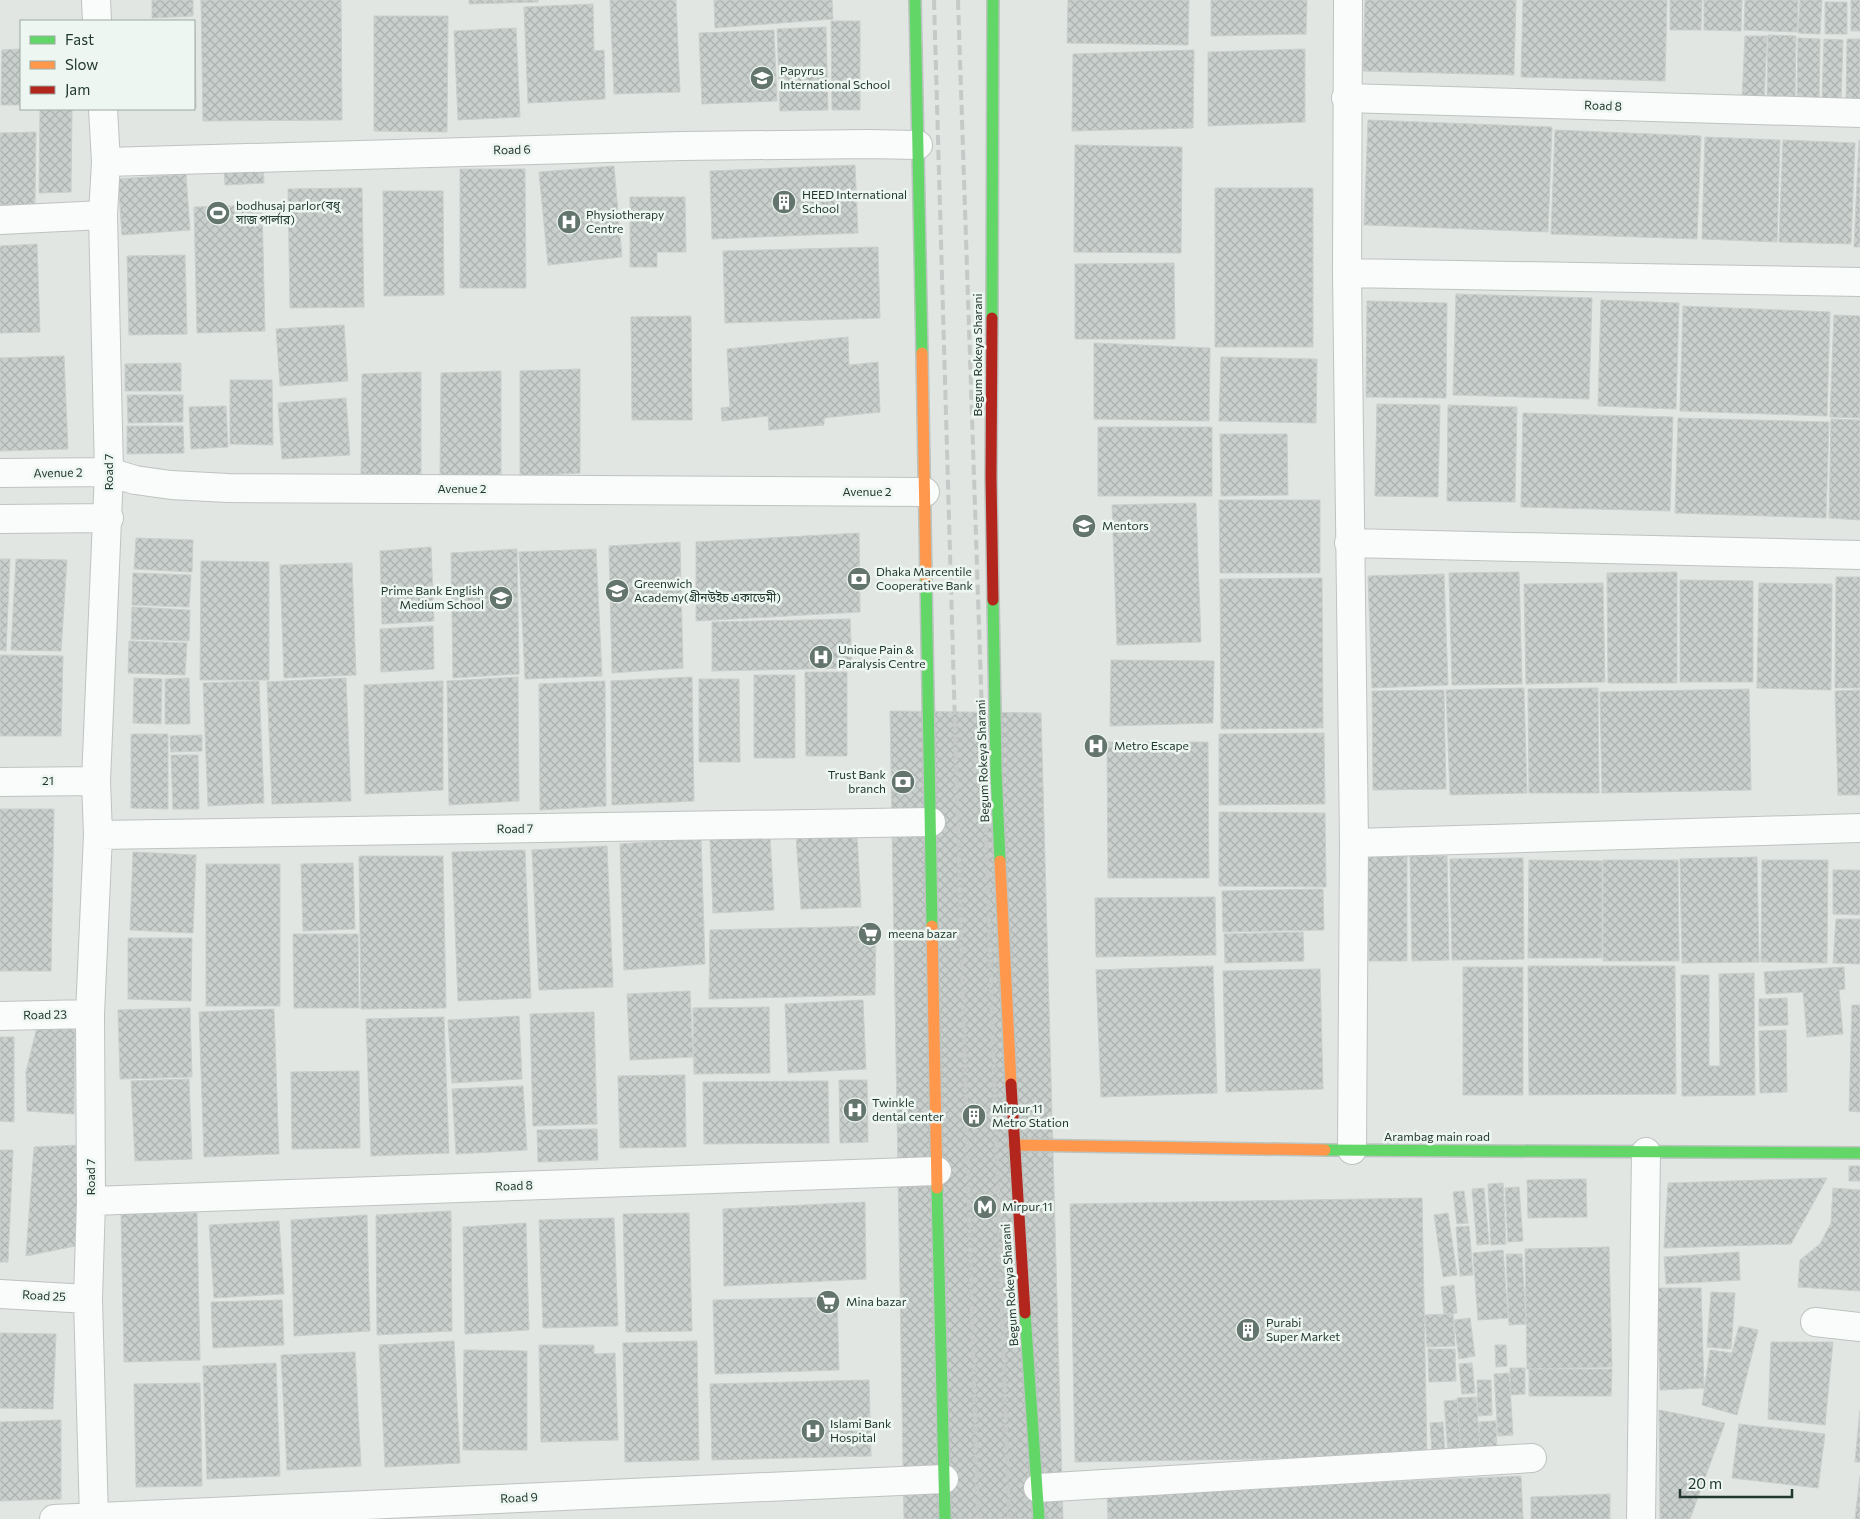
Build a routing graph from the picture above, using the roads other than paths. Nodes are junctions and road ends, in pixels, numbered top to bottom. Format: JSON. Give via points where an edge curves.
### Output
{"nodes":[{"id":1,"x":96,"y":0,"type":"edge"},
{"id":2,"x":916,"y":0,"type":"edge"},
{"id":3,"x":993,"y":0,"type":"edge"},
{"id":4,"x":1348,"y":0,"type":"edge"},
{"id":5,"x":98,"y":20,"type":"edge"},
{"id":6,"x":1346,"y":98,"type":"junction"},
{"id":7,"x":103,"y":110,"type":"edge"},
{"id":8,"x":1860,"y":113,"type":"edge"},
{"id":9,"x":918,"y":146,"type":"junction"},
{"id":10,"x":106,"y":162,"type":"junction"},
{"id":11,"x":104,"y":215,"type":"junction"},
{"id":12,"x":0,"y":220,"type":"edge"},
{"id":13,"x":1347,"y":273,"type":"junction"},
{"id":14,"x":1860,"y":282,"type":"edge"},
{"id":15,"x":109,"y":472,"type":"junction"},
{"id":16,"x":0,"y":473,"type":"edge"},
{"id":17,"x":925,"y":492,"type":"junction"},
{"id":18,"x":109,"y":518,"type":"junction"},
{"id":19,"x":0,"y":519,"type":"edge"},
{"id":20,"x":1349,"y":543,"type":"junction"},
{"id":21,"x":1860,"y":555,"type":"edge"},
{"id":22,"x":96,"y":781,"type":"junction"},
{"id":23,"x":0,"y":782,"type":"edge"},
{"id":24,"x":932,"y":822,"type":"junction"},
{"id":25,"x":1860,"y":828,"type":"edge"},
{"id":26,"x":98,"y":835,"type":"junction"},
{"id":27,"x":1354,"y":843,"type":"junction"},
{"id":28,"x":90,"y":1014,"type":"junction"},
{"id":29,"x":0,"y":1016,"type":"edge"},
{"id":30,"x":1014,"y":1146,"type":"junction"},
{"id":31,"x":1352,"y":1150,"type":"junction"},
{"id":32,"x":1646,"y":1152,"type":"junction"},
{"id":33,"x":1860,"y":1153,"type":"edge"},
{"id":34,"x":937,"y":1171,"type":"junction"},
{"id":35,"x":92,"y":1202,"type":"junction"},
{"id":36,"x":0,"y":1294,"type":"edge"},
{"id":37,"x":88,"y":1299,"type":"junction"},
{"id":38,"x":1815,"y":1322,"type":"dead end"},
{"id":39,"x":1860,"y":1327,"type":"edge"},
{"id":40,"x":1532,"y":1458,"type":"dead end"},
{"id":41,"x":944,"y":1479,"type":"junction"},
{"id":42,"x":1038,"y":1488,"type":"junction"},
{"id":43,"x":94,"y":1518,"type":"edge"},
{"id":44,"x":54,"y":1519,"type":"edge"},
{"id":45,"x":945,"y":1519,"type":"edge"},
{"id":46,"x":1039,"y":1519,"type":"edge"},
{"id":47,"x":1641,"y":1519,"type":"edge"}],
"edges":[{"from":1,"to":5,"type":"street"},
{"from":2,"to":9,"type":"main road"},
{"from":3,"to":30,"type":"main road","name":"Begum Rokeya Sharani","via":[[991,477],[996,760]]},
{"from":4,"to":6,"type":"street"},
{"from":6,"to":8,"type":"street","name":"Road 8"},
{"from":6,"to":13,"type":"street"},
{"from":7,"to":10,"type":"street","name":"Road 7"},
{"from":9,"to":10,"type":"street","name":"Road 6","via":[[682,146]]},
{"from":9,"to":17,"type":"main road"},
{"from":10,"to":11,"type":"street","name":"Road 7"},
{"from":11,"to":12,"type":"street"},
{"from":11,"to":15,"type":"street","name":"Road 7"},
{"from":13,"to":14,"type":"street"},
{"from":13,"to":20,"type":"street"},
{"from":15,"to":16,"type":"street","name":"Avenue 2"},
{"from":15,"to":17,"type":"street","name":"Avenue 2","via":[[171,486],[228,488]]},
{"from":15,"to":18,"type":"street","name":"Road 7"},
{"from":17,"to":24,"type":"main road"},
{"from":18,"to":19,"type":"street"},
{"from":18,"to":22,"type":"street","name":"Road 7"},
{"from":20,"to":21,"type":"street"},
{"from":20,"to":27,"type":"street"},
{"from":22,"to":23,"type":"street","name":"21"},
{"from":22,"to":26,"type":"street","name":"Road 7"},
{"from":24,"to":26,"type":"street","name":"Road 7"},
{"from":24,"to":34,"type":"main road"},
{"from":25,"to":27,"type":"street"},
{"from":26,"to":28,"type":"street","name":"Road 7"},
{"from":27,"to":31,"type":"street"},
{"from":28,"to":29,"type":"street","name":"Road 23"},
{"from":28,"to":35,"type":"street","name":"Road 7"},
{"from":30,"to":31,"type":"main road","name":"Arambag main road"},
{"from":30,"to":42,"type":"main road","name":"Begum Rokeya Sharani"},
{"from":31,"to":32,"type":"main road","name":"Arambag main road"},
{"from":32,"to":33,"type":"main road","name":"Arambag main road"},
{"from":32,"to":47,"type":"street"},
{"from":34,"to":35,"type":"street","name":"Road 8"},
{"from":34,"to":41,"type":"main road"},
{"from":35,"to":37,"type":"street","name":"Road 7"},
{"from":36,"to":37,"type":"street","name":"Road 25"},
{"from":37,"to":43,"type":"street","name":"Road 7"},
{"from":38,"to":39,"type":"street"},
{"from":40,"to":42,"type":"street"},
{"from":41,"to":43,"type":"street","name":"Road 9"},
{"from":41,"to":45,"type":"main road"},
{"from":42,"to":46,"type":"main road","name":"Begum Rokeya Sharani"},
{"from":43,"to":44,"type":"street","name":"Road 9"}]}
